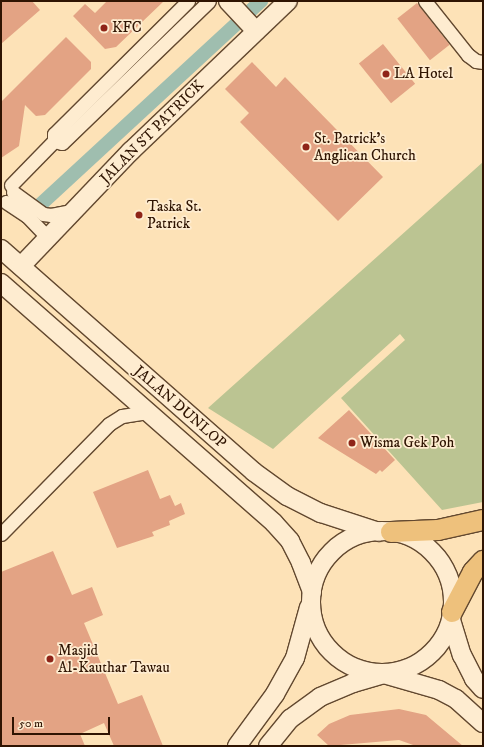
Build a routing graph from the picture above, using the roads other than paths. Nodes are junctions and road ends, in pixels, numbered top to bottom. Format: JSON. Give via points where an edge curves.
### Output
{"nodes":[{"id":1,"x":188,"y":1,"type":"edge"},
{"id":2,"x":288,"y":1,"type":"edge"},
{"id":3,"x":426,"y":1,"type":"edge"},
{"id":4,"x":204,"y":3,"type":"edge"},
{"id":5,"x":242,"y":16,"type":"edge"},
{"id":6,"x":483,"y":62,"type":"edge"},
{"id":7,"x":54,"y":142,"type":"junction"},
{"id":8,"x":6,"y":192,"type":"edge"},
{"id":9,"x":72,"y":211,"type":"junction"},
{"id":10,"x":48,"y":237,"type":"junction"},
{"id":11,"x":1,"y":249,"type":"edge"},
{"id":12,"x":20,"y":266,"type":"junction"},
{"id":13,"x":1,"y":283,"type":"edge"},
{"id":14,"x":51,"y":326,"type":"junction"},
{"id":15,"x":146,"y":412,"type":"junction"},
{"id":16,"x":483,"y":520,"type":"edge"},
{"id":17,"x":385,"y":532,"type":"junction"},
{"id":18,"x":1,"y":534,"type":"edge"},
{"id":19,"x":483,"y":561,"type":"edge"},
{"id":20,"x":311,"y":595,"type":"junction"},
{"id":21,"x":452,"y":616,"type":"junction"},
{"id":22,"x":384,"y":674,"type":"junction"},
{"id":23,"x":483,"y":688,"type":"edge"},
{"id":24,"x":483,"y":723,"type":"edge"},
{"id":25,"x":237,"y":746,"type":"edge"},
{"id":26,"x":268,"y":746,"type":"edge"}],
"edges":[{"from":1,"to":7,"type":"street","via":[[54,134]]},
{"from":2,"to":5,"type":"main road","name":"JALAN ST PATRICK"},
{"from":3,"to":6,"type":"street","via":[[468,55],[476,61]]},
{"from":4,"to":7,"type":"street","via":[[62,143]]},
{"from":5,"to":9,"type":"main road","name":"JALAN ST PATRICK"},
{"from":7,"to":8,"type":"street"},
{"from":8,"to":9,"type":"street","via":[[43,214],[55,215]]},
{"from":8,"to":10,"type":"street"},
{"from":9,"to":10,"type":"main road","name":"JALAN ST PATRICK"},
{"from":10,"to":12,"type":"main road","name":"JALAN ST PATRICK"},
{"from":11,"to":12,"type":"main road","name":"JALAN DUNLOP"},
{"from":12,"to":14,"type":"main road","via":[[28,296]]},
{"from":12,"to":17,"type":"main road","name":"JALAN DUNLOP","via":[[254,472],[282,492],[322,513]]},
{"from":13,"to":14,"type":"main road","name":"JALAN DUNLOP"},
{"from":14,"to":15,"type":"main road","name":"JALAN DUNLOP"},
{"from":15,"to":18,"type":"street","via":[[122,416],[109,424]]},
{"from":15,"to":20,"type":"main road","name":"JALAN DUNLOP","via":[[274,523],[296,552]]},
{"from":16,"to":17,"type":"main road","via":[[438,530]]},
{"from":17,"to":20,"type":"main road","via":[[360,535],[342,544],[328,556],[317,573]]},
{"from":17,"to":21,"type":"main road","via":[[412,538],[431,551],[440,563],[452,590]]},
{"from":19,"to":21,"type":"main road","via":[[473,572]]},
{"from":20,"to":22,"type":"main road","via":[[317,629],[324,643],[340,660],[361,670]]},
{"from":20,"to":25,"type":"main road","via":[[295,658],[275,694]]},
{"from":21,"to":22,"type":"main road","via":[[442,641],[427,658],[407,670]]},
{"from":21,"to":23,"type":"main road","via":[[462,655],[474,679]]},
{"from":22,"to":24,"type":"main road","via":[[439,690],[456,700]]},
{"from":22,"to":26,"type":"main road","via":[[353,682],[320,697],[290,719]]}]}
